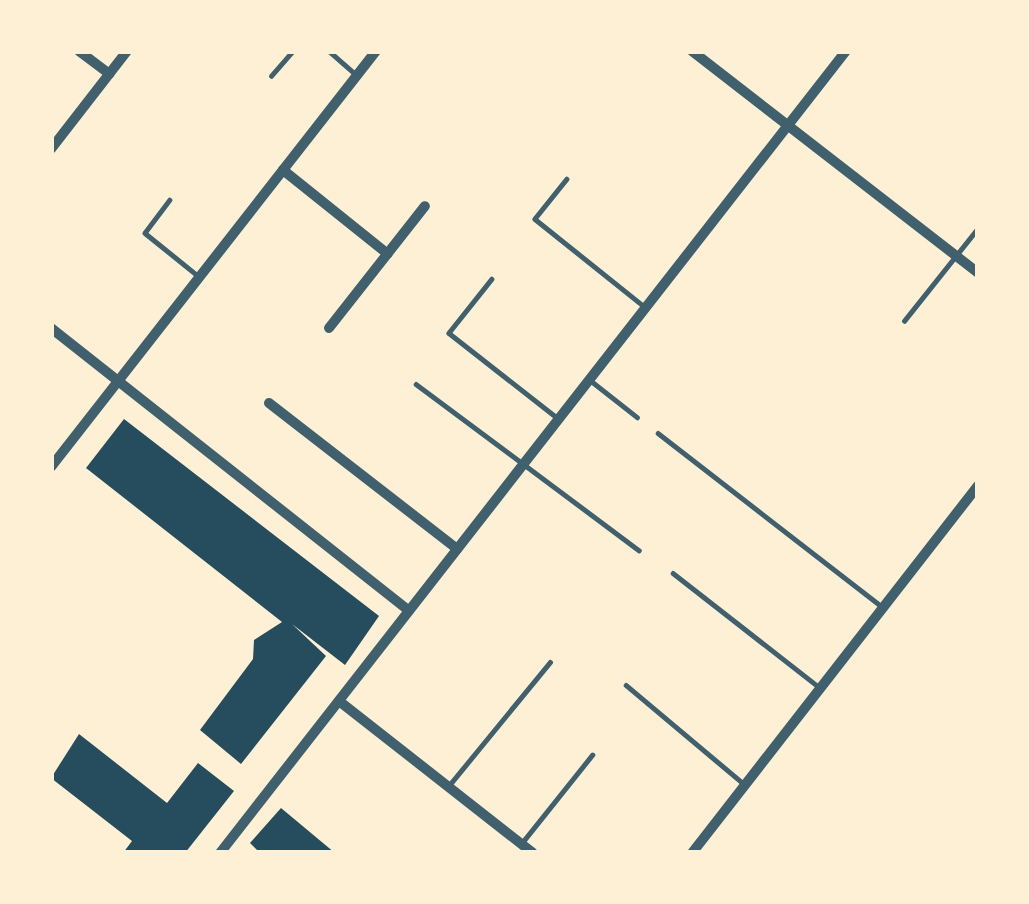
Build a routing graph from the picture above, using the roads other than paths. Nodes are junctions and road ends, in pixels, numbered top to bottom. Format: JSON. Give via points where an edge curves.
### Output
{"nodes":[{"id":1,"x":79,"y":51,"type":"edge"},
{"id":2,"x":127,"y":51,"type":"edge"},
{"id":3,"x":293,"y":51,"type":"edge"},
{"id":4,"x":329,"y":51,"type":"edge"},
{"id":5,"x":376,"y":51,"type":"edge"},
{"id":6,"x":692,"y":51,"type":"edge"},
{"id":7,"x":846,"y":51,"type":"edge"},
{"id":8,"x":109,"y":74,"type":"junction"},
{"id":9,"x":357,"y":75,"type":"junction"},
{"id":10,"x":271,"y":76,"type":"dead end"},
{"id":11,"x":788,"y":126,"type":"junction"},
{"id":12,"x":51,"y":149,"type":"edge"},
{"id":13,"x":283,"y":170,"type":"junction"},
{"id":14,"x":567,"y":179,"type":"dead end"},
{"id":15,"x":170,"y":200,"type":"dead end"},
{"id":16,"x":425,"y":206,"type":"dead end"},
{"id":17,"x":978,"y":228,"type":"edge"},
{"id":18,"x":388,"y":254,"type":"junction"},
{"id":19,"x":956,"y":256,"type":"junction"},
{"id":20,"x":978,"y":273,"type":"edge"},
{"id":21,"x":200,"y":277,"type":"junction"},
{"id":22,"x":492,"y":279,"type":"dead end"},
{"id":23,"x":646,"y":307,"type":"junction"},
{"id":24,"x":904,"y":321,"type":"dead end"},
{"id":25,"x":51,"y":328,"type":"edge"},
{"id":26,"x":329,"y":328,"type":"dead end"},
{"id":27,"x":119,"y":380,"type":"junction"},
{"id":28,"x":589,"y":380,"type":"junction"},
{"id":29,"x":416,"y":384,"type":"dead end"},
{"id":30,"x":269,"y":403,"type":"dead end"},
{"id":31,"x":637,"y":417,"type":"dead end"},
{"id":32,"x":559,"y":419,"type":"junction"},
{"id":33,"x":658,"y":433,"type":"dead end"},
{"id":34,"x":523,"y":465,"type":"junction"},
{"id":35,"x":51,"y":467,"type":"edge"},
{"id":36,"x":978,"y":486,"type":"edge"},
{"id":37,"x":458,"y":549,"type":"junction"},
{"id":38,"x":639,"y":550,"type":"dead end"},
{"id":39,"x":673,"y":573,"type":"dead end"},
{"id":40,"x":882,"y":607,"type":"junction"},
{"id":41,"x":409,"y":611,"type":"junction"},
{"id":42,"x":550,"y":662,"type":"dead end"},
{"id":43,"x":626,"y":685,"type":"dead end"},
{"id":44,"x":819,"y":687,"type":"junction"},
{"id":45,"x":338,"y":701,"type":"junction"},
{"id":46,"x":592,"y":755,"type":"dead end"},
{"id":47,"x":745,"y":785,"type":"junction"},
{"id":48,"x":448,"y":787,"type":"junction"},
{"id":49,"x":521,"y":844,"type":"junction"},
{"id":50,"x":220,"y":853,"type":"edge"},
{"id":51,"x":532,"y":853,"type":"edge"},
{"id":52,"x":692,"y":853,"type":"edge"}],
"edges":[{"from":1,"to":8,"type":"street"},
{"from":2,"to":8,"type":"street"},
{"from":3,"to":10,"type":"lane"},
{"from":4,"to":9,"type":"lane"},
{"from":5,"to":9,"type":"street"},
{"from":6,"to":11,"type":"street"},
{"from":7,"to":11,"type":"street"},
{"from":8,"to":12,"type":"street"},
{"from":9,"to":13,"type":"street"},
{"from":11,"to":19,"type":"street"},
{"from":11,"to":23,"type":"street"},
{"from":13,"to":18,"type":"street"},
{"from":13,"to":21,"type":"street"},
{"from":14,"to":23,"type":"lane","via":[[535,219]]},
{"from":15,"to":21,"type":"lane","via":[[145,233]]},
{"from":16,"to":18,"type":"street"},
{"from":17,"to":19,"type":"lane"},
{"from":18,"to":26,"type":"street"},
{"from":19,"to":20,"type":"street"},
{"from":19,"to":24,"type":"lane"},
{"from":21,"to":27,"type":"street"},
{"from":22,"to":32,"type":"lane","via":[[448,333]]},
{"from":23,"to":28,"type":"street"},
{"from":25,"to":27,"type":"street"},
{"from":27,"to":35,"type":"street"},
{"from":27,"to":41,"type":"street"},
{"from":28,"to":31,"type":"lane"},
{"from":28,"to":32,"type":"street"},
{"from":29,"to":34,"type":"lane"},
{"from":30,"to":37,"type":"street"},
{"from":32,"to":34,"type":"street"},
{"from":33,"to":40,"type":"lane"},
{"from":34,"to":37,"type":"street"},
{"from":34,"to":38,"type":"lane"},
{"from":36,"to":40,"type":"street"},
{"from":37,"to":41,"type":"street"},
{"from":39,"to":44,"type":"lane"},
{"from":40,"to":44,"type":"street"},
{"from":41,"to":45,"type":"street"},
{"from":42,"to":48,"type":"lane"},
{"from":43,"to":47,"type":"lane"},
{"from":44,"to":47,"type":"street"},
{"from":45,"to":48,"type":"street"},
{"from":45,"to":50,"type":"street"},
{"from":46,"to":49,"type":"lane"},
{"from":47,"to":52,"type":"street"},
{"from":48,"to":49,"type":"street"},
{"from":49,"to":51,"type":"street"}]}
